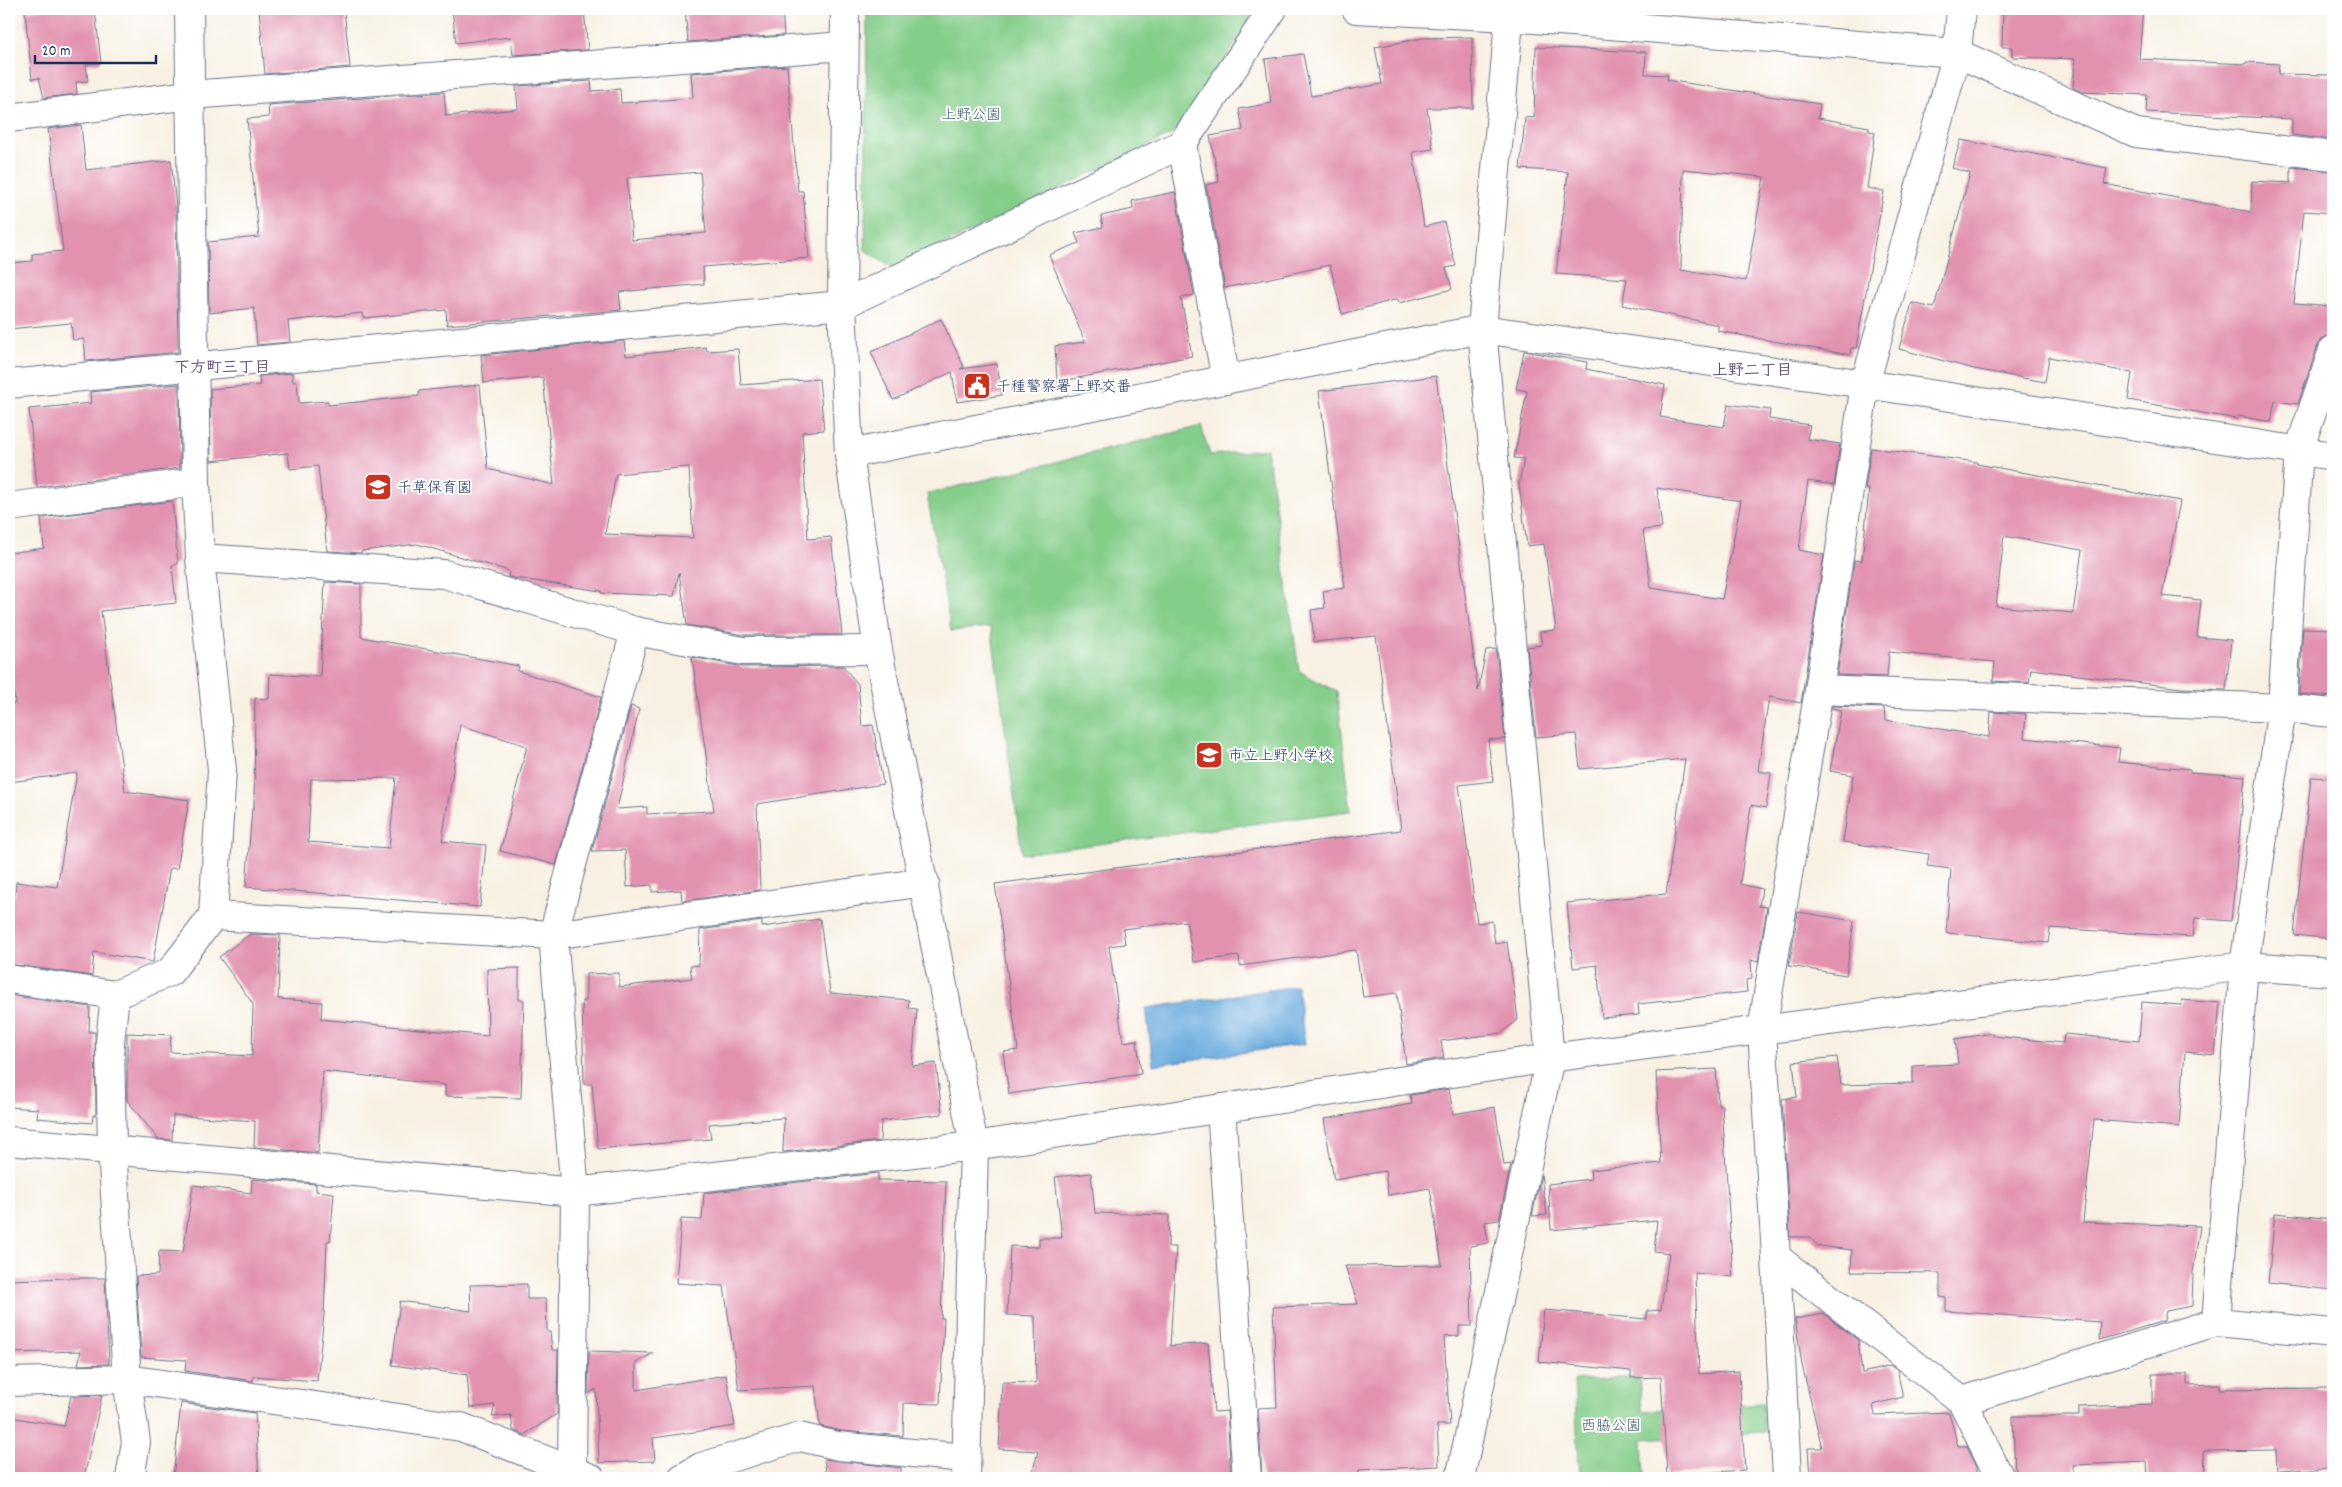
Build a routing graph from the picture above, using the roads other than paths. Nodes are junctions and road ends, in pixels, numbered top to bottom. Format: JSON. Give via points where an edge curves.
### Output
{"nodes":[{"id":1,"x":189,"y":9,"type":"edge"},
{"id":2,"x":845,"y":9,"type":"edge"},
{"id":3,"x":1273,"y":9,"type":"edge"},
{"id":4,"x":1356,"y":9,"type":"edge"},
{"id":5,"x":1961,"y":9,"type":"edge"},
{"id":6,"x":1510,"y":13,"type":"edge"},
{"id":7,"x":844,"y":46,"type":"junction"},
{"id":8,"x":1957,"y":54,"type":"junction"},
{"id":9,"x":190,"y":95,"type":"junction"},
{"id":10,"x":9,"y":118,"type":"edge"},
{"id":11,"x":1182,"y":144,"type":"junction"},
{"id":12,"x":2333,"y":156,"type":"edge"},
{"id":13,"x":842,"y":305,"type":"junction"},
{"id":14,"x":1482,"y":329,"type":"junction"},
{"id":15,"x":2333,"y":350,"type":"edge"},
{"id":16,"x":194,"y":366,"type":"junction"},
{"id":17,"x":1226,"y":380,"type":"junction"},
{"id":18,"x":9,"y":384,"type":"edge"},
{"id":19,"x":1865,"y":384,"type":"junction"},
{"id":20,"x":2298,"y":450,"type":"junction"},
{"id":21,"x":849,"y":454,"type":"junction"},
{"id":22,"x":2333,"y":456,"type":"edge"},
{"id":23,"x":196,"y":482,"type":"junction"},
{"id":24,"x":9,"y":507,"type":"edge"},
{"id":25,"x":200,"y":558,"type":"junction"},
{"id":26,"x":636,"y":631,"type":"junction"},
{"id":27,"x":878,"y":650,"type":"junction"},
{"id":28,"x":1818,"y":690,"type":"junction"},
{"id":29,"x":2282,"y":708,"type":"junction"},
{"id":30,"x":2333,"y":713,"type":"edge"},
{"id":31,"x":925,"y":882,"type":"junction"},
{"id":32,"x":213,"y":916,"type":"junction"},
{"id":33,"x":553,"y":936,"type":"junction"},
{"id":34,"x":2244,"y":966,"type":"junction"},
{"id":35,"x":2333,"y":972,"type":"edge"},
{"id":36,"x":9,"y":979,"type":"edge"},
{"id":37,"x":115,"y":995,"type":"junction"},
{"id":38,"x":1762,"y":1030,"type":"junction"},
{"id":39,"x":1550,"y":1058,"type":"junction"},
{"id":40,"x":1221,"y":1108,"type":"junction"},
{"id":41,"x":9,"y":1141,"type":"edge"},
{"id":42,"x":974,"y":1146,"type":"junction"},
{"id":43,"x":112,"y":1148,"type":"junction"},
{"id":44,"x":575,"y":1192,"type":"junction"},
{"id":45,"x":1776,"y":1257,"type":"junction"},
{"id":46,"x":2216,"y":1322,"type":"junction"},
{"id":47,"x":2333,"y":1333,"type":"edge"},
{"id":48,"x":127,"y":1379,"type":"junction"},
{"id":49,"x":9,"y":1382,"type":"edge"},
{"id":50,"x":1962,"y":1401,"type":"junction"},
{"id":51,"x":966,"y":1468,"type":"edge"},
{"id":52,"x":577,"y":1476,"type":"edge"},
{"id":53,"x":130,"y":1478,"type":"edge"},
{"id":54,"x":682,"y":1478,"type":"edge"},
{"id":55,"x":1247,"y":1478,"type":"edge"},
{"id":56,"x":1460,"y":1478,"type":"edge"},
{"id":57,"x":1787,"y":1478,"type":"edge"},
{"id":58,"x":2000,"y":1478,"type":"edge"}],
"edges":[{"from":1,"to":9,"type":"street"},
{"from":2,"to":7,"type":"street"},
{"from":3,"to":11,"type":"street"},
{"from":4,"to":6,"type":"street"},
{"from":5,"to":8,"type":"street"},
{"from":6,"to":8,"type":"street"},
{"from":6,"to":14,"type":"street"},
{"from":7,"to":9,"type":"street"},
{"from":7,"to":13,"type":"street"},
{"from":8,"to":12,"type":"street","via":[[2136,133]]},
{"from":8,"to":19,"type":"street"},
{"from":9,"to":10,"type":"street"},
{"from":9,"to":16,"type":"street"},
{"from":11,"to":13,"type":"street"},
{"from":11,"to":17,"type":"street"},
{"from":13,"to":16,"type":"street"},
{"from":13,"to":21,"type":"street"},
{"from":14,"to":17,"type":"street"},
{"from":14,"to":19,"type":"street"},
{"from":14,"to":39,"type":"street"},
{"from":15,"to":20,"type":"street"},
{"from":16,"to":18,"type":"street"},
{"from":16,"to":23,"type":"street"},
{"from":17,"to":21,"type":"street"},
{"from":19,"to":20,"type":"street"},
{"from":19,"to":28,"type":"street"},
{"from":20,"to":22,"type":"street"},
{"from":20,"to":29,"type":"street"},
{"from":21,"to":27,"type":"street"},
{"from":23,"to":24,"type":"street"},
{"from":23,"to":25,"type":"street"},
{"from":25,"to":26,"type":"street","via":[[444,574]]},
{"from":25,"to":32,"type":"street","via":[[222,770]]},
{"from":26,"to":27,"type":"street","via":[[743,651]]},
{"from":26,"to":33,"type":"street"},
{"from":27,"to":31,"type":"street"},
{"from":28,"to":29,"type":"street"},
{"from":28,"to":38,"type":"street"},
{"from":29,"to":30,"type":"street"},
{"from":29,"to":34,"type":"street"},
{"from":31,"to":33,"type":"street"},
{"from":31,"to":42,"type":"street"},
{"from":32,"to":33,"type":"street"},
{"from":32,"to":37,"type":"street","via":[[170,972]]},
{"from":33,"to":44,"type":"street"},
{"from":34,"to":35,"type":"street"},
{"from":34,"to":38,"type":"street"},
{"from":34,"to":46,"type":"street"},
{"from":36,"to":37,"type":"street"},
{"from":37,"to":43,"type":"street","via":[[110,1042]]},
{"from":38,"to":39,"type":"street"},
{"from":38,"to":45,"type":"street"},
{"from":39,"to":40,"type":"street"},
{"from":39,"to":56,"type":"street"},
{"from":40,"to":42,"type":"street"},
{"from":40,"to":55,"type":"street"},
{"from":41,"to":43,"type":"street"},
{"from":42,"to":44,"type":"street"},
{"from":42,"to":51,"type":"street"},
{"from":43,"to":44,"type":"street"},
{"from":43,"to":48,"type":"street"},
{"from":44,"to":52,"type":"street"},
{"from":45,"to":50,"type":"street"},
{"from":45,"to":57,"type":"street"},
{"from":46,"to":47,"type":"street"},
{"from":46,"to":50,"type":"street"},
{"from":48,"to":49,"type":"street"},
{"from":48,"to":52,"type":"street","via":[[461,1427]]},
{"from":48,"to":53,"type":"street","via":[[136,1442]]},
{"from":50,"to":58,"type":"street"},
{"from":51,"to":54,"type":"street","via":[[800,1437],[701,1467]]}]}
